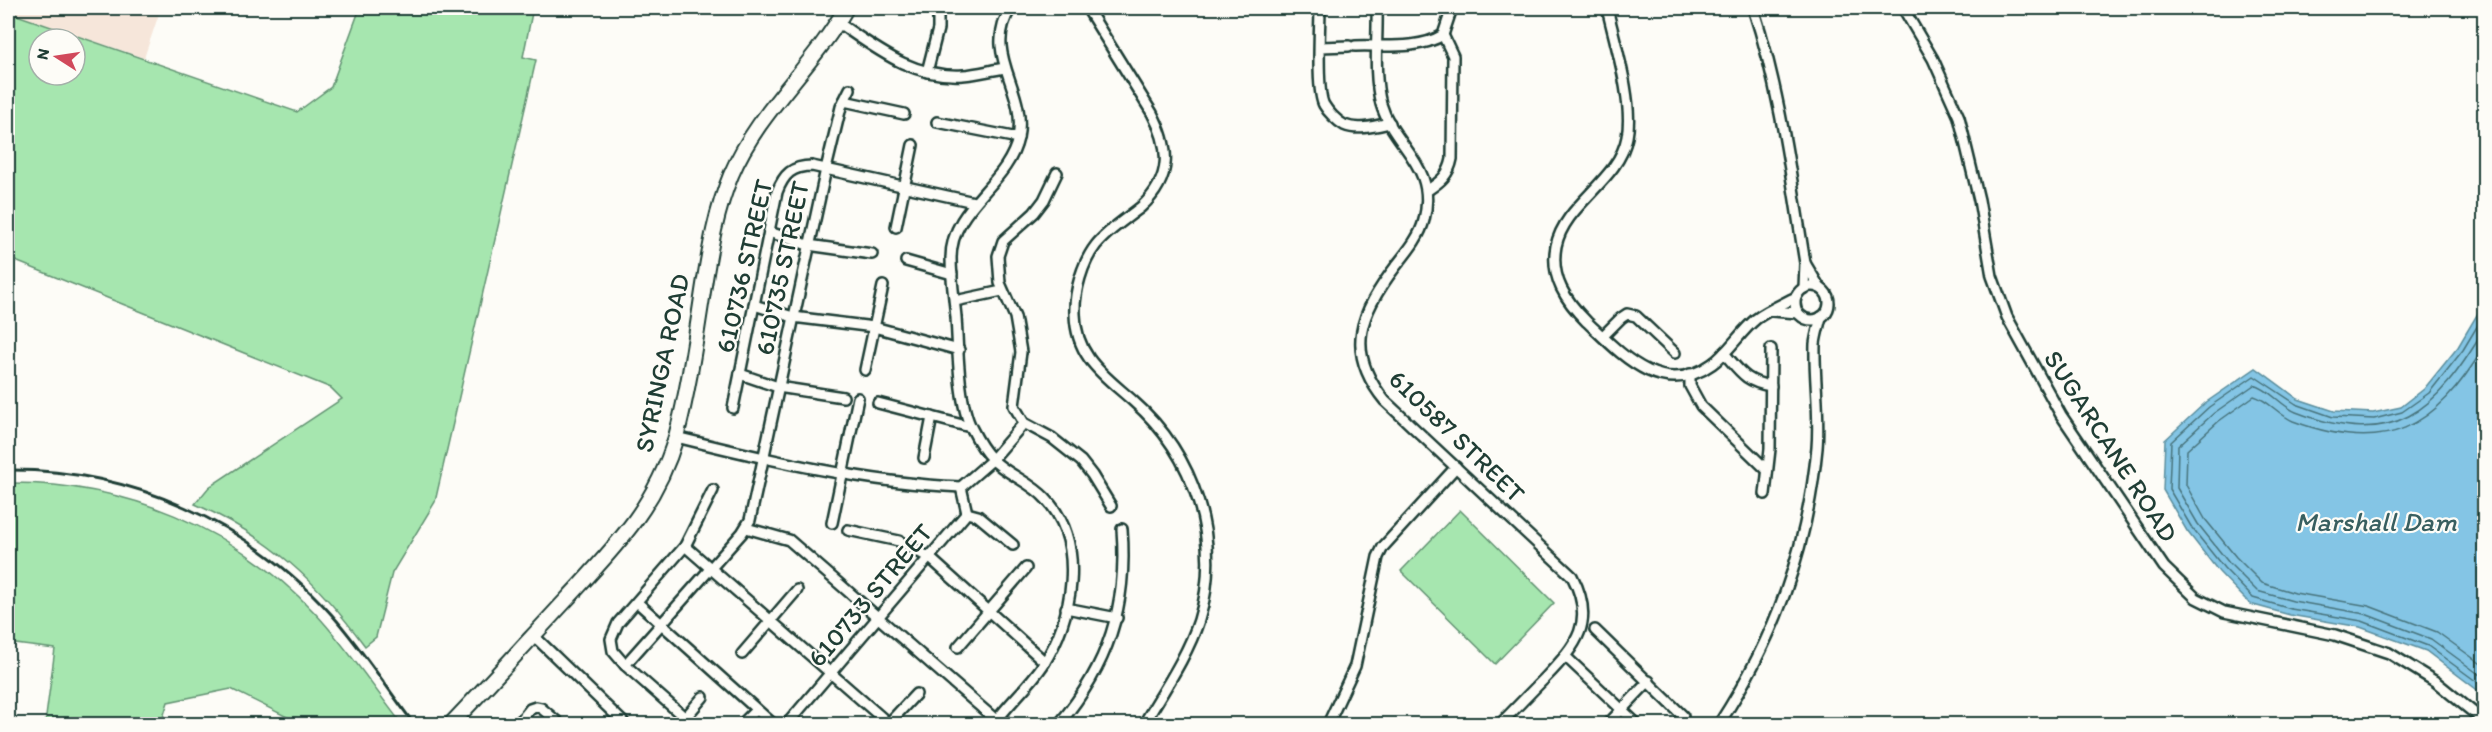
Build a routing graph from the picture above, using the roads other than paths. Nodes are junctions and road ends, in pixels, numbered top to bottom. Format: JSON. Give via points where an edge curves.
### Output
{"nodes":[{"id":1,"x":846,"y":8,"type":"edge"},
{"id":2,"x":938,"y":8,"type":"edge"},
{"id":3,"x":1011,"y":8,"type":"edge"},
{"id":4,"x":1087,"y":8,"type":"edge"},
{"id":5,"x":1320,"y":8,"type":"edge"},
{"id":6,"x":1377,"y":8,"type":"edge"},
{"id":7,"x":1452,"y":8,"type":"edge"},
{"id":8,"x":1607,"y":8,"type":"edge"},
{"id":9,"x":1753,"y":8,"type":"edge"},
{"id":10,"x":1903,"y":8,"type":"edge"},
{"id":11,"x":837,"y":22,"type":"junction"},
{"id":12,"x":1443,"y":35,"type":"junction"},
{"id":13,"x":1378,"y":45,"type":"junction"},
{"id":14,"x":1320,"y":47,"type":"junction"},
{"id":15,"x":1005,"y":68,"type":"junction"},
{"id":16,"x":927,"y":72,"type":"junction"},
{"id":17,"x":850,"y":89,"type":"dead end"},
{"id":18,"x":844,"y":101,"type":"junction"},
{"id":19,"x":904,"y":114,"type":"dead end"},
{"id":20,"x":937,"y":122,"type":"dead end"},
{"id":21,"x":1390,"y":123,"type":"junction"},
{"id":22,"x":1018,"y":138,"type":"junction"},
{"id":23,"x":914,"y":145,"type":"dead end"},
{"id":24,"x":825,"y":169,"type":"junction"},
{"id":25,"x":1057,"y":173,"type":"dead end"},
{"id":26,"x":904,"y":187,"type":"junction"},
{"id":27,"x":1428,"y":190,"type":"junction"},
{"id":28,"x":974,"y":202,"type":"junction"},
{"id":29,"x":896,"y":227,"type":"dead end"},
{"id":30,"x":769,"y":232,"type":"junction"},
{"id":31,"x":808,"y":245,"type":"junction"},
{"id":32,"x":872,"y":254,"type":"dead end"},
{"id":33,"x":906,"y":261,"type":"dead end"},
{"id":34,"x":1805,"y":263,"type":"junction"},
{"id":35,"x":952,"y":274,"type":"junction"},
{"id":36,"x":883,"y":285,"type":"dead end"},
{"id":37,"x":1804,"y":288,"type":"junction"},
{"id":38,"x":1820,"y":288,"type":"junction"},
{"id":39,"x":1002,"y":291,"type":"junction"},
{"id":40,"x":1796,"y":297,"type":"junction"},
{"id":41,"x":955,"y":301,"type":"junction"},
{"id":42,"x":754,"y":305,"type":"junction"},
{"id":43,"x":1772,"y":311,"type":"junction"},
{"id":44,"x":1798,"y":313,"type":"junction"},
{"id":45,"x":793,"y":316,"type":"junction"},
{"id":46,"x":1821,"y":317,"type":"junction"},
{"id":47,"x":1806,"y":319,"type":"junction"},
{"id":48,"x":874,"y":327,"type":"junction"},
{"id":49,"x":1603,"y":336,"type":"junction"},
{"id":50,"x":1815,"y":342,"type":"junction"},
{"id":51,"x":1772,"y":349,"type":"dead end"},
{"id":52,"x":959,"y":350,"type":"junction"},
{"id":53,"x":1724,"y":352,"type":"junction"},
{"id":54,"x":1675,"y":353,"type":"dead end"},
{"id":55,"x":865,"y":370,"type":"dead end"},
{"id":56,"x":740,"y":374,"type":"junction"},
{"id":57,"x":1690,"y":374,"type":"junction"},
{"id":58,"x":1771,"y":386,"type":"junction"},
{"id":59,"x":778,"y":387,"type":"junction"},
{"id":60,"x":843,"y":397,"type":"dead end"},
{"id":61,"x":858,"y":398,"type":"dead end"},
{"id":62,"x":878,"y":403,"type":"dead end"},
{"id":63,"x":733,"y":408,"type":"dead end"},
{"id":64,"x":932,"y":417,"type":"junction"},
{"id":65,"x":1024,"y":423,"type":"junction"},
{"id":66,"x":970,"y":427,"type":"junction"},
{"id":67,"x":676,"y":437,"type":"junction"},
{"id":68,"x":924,"y":458,"type":"dead end"},
{"id":69,"x":763,"y":459,"type":"junction"},
{"id":70,"x":992,"y":460,"type":"junction"},
{"id":71,"x":1456,"y":467,"type":"junction"},
{"id":72,"x":1767,"y":470,"type":"junction"},
{"id":73,"x":841,"y":472,"type":"junction"},
{"id":74,"x":961,"y":487,"type":"junction"},
{"id":75,"x":713,"y":490,"type":"dead end"},
{"id":76,"x":1765,"y":494,"type":"dead end"},
{"id":77,"x":1111,"y":506,"type":"dead end"},
{"id":78,"x":967,"y":513,"type":"junction"},
{"id":79,"x":832,"y":523,"type":"dead end"},
{"id":80,"x":746,"y":528,"type":"junction"},
{"id":81,"x":848,"y":530,"type":"dead end"},
{"id":82,"x":1122,"y":530,"type":"dead end"},
{"id":83,"x":1013,"y":545,"type":"dead end"},
{"id":84,"x":685,"y":546,"type":"junction"},
{"id":85,"x":930,"y":558,"type":"junction"},
{"id":86,"x":711,"y":568,"type":"junction"},
{"id":87,"x":1026,"y":568,"type":"dead end"},
{"id":88,"x":797,"y":590,"type":"dead end"},
{"id":89,"x":638,"y":603,"type":"junction"},
{"id":90,"x":1066,"y":608,"type":"junction"},
{"id":91,"x":988,"y":611,"type":"junction"},
{"id":92,"x":879,"y":617,"type":"junction"},
{"id":93,"x":1117,"y":618,"type":"junction"},
{"id":94,"x":771,"y":621,"type":"junction"},
{"id":95,"x":662,"y":624,"type":"junction"},
{"id":96,"x":1595,"y":630,"type":"dead end"},
{"id":97,"x":534,"y":636,"type":"junction"},
{"id":98,"x":958,"y":647,"type":"dead end"},
{"id":99,"x":742,"y":654,"type":"dead end"},
{"id":100,"x":1565,"y":656,"type":"junction"},
{"id":101,"x":1045,"y":662,"type":"junction"},
{"id":102,"x":625,"y":665,"type":"junction"},
{"id":103,"x":832,"y":673,"type":"junction"},
{"id":104,"x":1649,"y":681,"type":"junction"},
{"id":105,"x":916,"y":694,"type":"dead end"},
{"id":106,"x":703,"y":697,"type":"dead end"},
{"id":107,"x":756,"y":710,"type":"junction"},
{"id":108,"x":1622,"y":710,"type":"junction"},
{"id":109,"x":1683,"y":716,"type":"dead end"},
{"id":110,"x":688,"y":721,"type":"edge"},
{"id":111,"x":2484,"y":721,"type":"edge"},
{"id":112,"x":995,"y":723,"type":"edge"},
{"id":113,"x":451,"y":724,"type":"edge"},
{"id":114,"x":518,"y":724,"type":"edge"},
{"id":115,"x":560,"y":724,"type":"edge"},
{"id":116,"x":625,"y":724,"type":"edge"},
{"id":117,"x":742,"y":724,"type":"edge"},
{"id":118,"x":773,"y":724,"type":"edge"},
{"id":119,"x":788,"y":724,"type":"edge"},
{"id":120,"x":889,"y":724,"type":"edge"},
{"id":121,"x":1059,"y":724,"type":"edge"},
{"id":122,"x":1144,"y":724,"type":"edge"},
{"id":123,"x":1328,"y":724,"type":"edge"},
{"id":124,"x":1500,"y":724,"type":"edge"},
{"id":125,"x":1608,"y":724,"type":"edge"},
{"id":126,"x":1637,"y":724,"type":"edge"},
{"id":127,"x":1719,"y":724,"type":"edge"}],
"edges":[{"from":1,"to":11,"type":"street","name":"SYRINGA ROAD"},
{"from":2,"to":16,"type":"street","via":[[938,29]]},
{"from":3,"to":15,"type":"street","via":[[1001,34]]},
{"from":4,"to":122,"type":"street","via":[[1152,113],[1166,152],[1162,177],[1151,196],[1096,245],[1087,260],[1075,298],[1077,330],[1083,349],[1099,373],[1152,420],[1178,456],[1200,503],[1208,543],[1206,593],[1199,620]]},
{"from":5,"to":14,"type":"street"},
{"from":6,"to":13,"type":"street"},
{"from":7,"to":12,"type":"street"},
{"from":8,"to":49,"type":"street","via":[[1628,108],[1627,140],[1619,158],[1569,220],[1555,256],[1558,283],[1568,301]]},
{"from":9,"to":34,"type":"street","via":[[1779,107]]},
{"from":10,"to":111,"type":"street","name":"SUGARCANE ROAD","via":[[1933,59],[1959,117],[1980,200],[1992,276],[2007,316],[2061,415],[2164,567],[2196,598],[2224,612],[2336,635],[2389,653],[2436,682]]},
{"from":11,"to":16,"type":"street","via":[[893,60]]},
{"from":11,"to":67,"type":"street","name":"SYRINGA ROAD","via":[[758,125],[729,178],[713,230]]},
{"from":12,"to":13,"type":"street","via":[[1421,44]]},
{"from":12,"to":27,"type":"street","via":[[1453,56],[1452,159],[1443,180]]},
{"from":13,"to":14,"type":"street"},
{"from":13,"to":21,"type":"street","via":[[1380,96]]},
{"from":14,"to":21,"type":"street","via":[[1323,105],[1344,124],[1354,127]]},
{"from":15,"to":16,"type":"street","via":[[963,75]]},
{"from":15,"to":22,"type":"street","via":[[1020,110]]},
{"from":17,"to":18,"type":"street","name":"610735 STREET"},
{"from":18,"to":19,"type":"street"},
{"from":18,"to":24,"type":"street","name":"610735 STREET"},
{"from":20,"to":22,"type":"street"},
{"from":21,"to":27,"type":"street"},
{"from":22,"to":28,"type":"street","via":[[1011,159]]},
{"from":23,"to":26,"type":"street"},
{"from":24,"to":26,"type":"street","name":"610736 STREET"},
{"from":24,"to":30,"type":"street","name":"610736 STREET","via":[[799,166],[788,172],[777,192]]},
{"from":24,"to":31,"type":"street","name":"610735 STREET"},
{"from":25,"to":39,"type":"street","via":[[1034,213],[999,248],[997,266]]},
{"from":26,"to":28,"type":"street","name":"610736 STREET"},
{"from":26,"to":29,"type":"street"},
{"from":27,"to":71,"type":"street","name":"610587 STREET","via":[[1424,221],[1417,238],[1375,293],[1365,315],[1362,363],[1371,385],[1385,401]]},
{"from":28,"to":35,"type":"street","via":[[952,244]]},
{"from":30,"to":31,"type":"street"},
{"from":30,"to":42,"type":"street","name":"610736 STREET"},
{"from":31,"to":32,"type":"street"},
{"from":31,"to":45,"type":"street","name":"610735 STREET"},
{"from":33,"to":35,"type":"street"},
{"from":34,"to":37,"type":"street"},
{"from":34,"to":38,"type":"street"},
{"from":35,"to":41,"type":"street"},
{"from":36,"to":48,"type":"street"},
{"from":37,"to":38,"type":"street"},
{"from":37,"to":40,"type":"street"},
{"from":38,"to":46,"type":"street","via":[[1828,302]]},
{"from":39,"to":41,"type":"street"},
{"from":39,"to":65,"type":"street","via":[[1018,332],[1020,369],[1014,399]]},
{"from":40,"to":43,"type":"street"},
{"from":40,"to":44,"type":"street"},
{"from":41,"to":52,"type":"street"},
{"from":42,"to":45,"type":"street"},
{"from":42,"to":56,"type":"street","name":"610736 STREET"},
{"from":43,"to":44,"type":"street"},
{"from":43,"to":53,"type":"street","via":[[1759,317]]},
{"from":44,"to":47,"type":"street"},
{"from":45,"to":48,"type":"street"},
{"from":45,"to":59,"type":"street","name":"610735 STREET"},
{"from":46,"to":47,"type":"street"},
{"from":46,"to":50,"type":"street"},
{"from":47,"to":50,"type":"street"},
{"from":48,"to":52,"type":"street"},
{"from":48,"to":55,"type":"street"},
{"from":49,"to":54,"type":"street","via":[[1627,314],[1636,316]]},
{"from":49,"to":57,"type":"street","via":[[1645,370],[1669,376]]},
{"from":50,"to":127,"type":"street","via":[[1817,448],[1802,537],[1766,643]]},
{"from":51,"to":58,"type":"street"},
{"from":52,"to":66,"type":"street"},
{"from":53,"to":57,"type":"street","via":[[1713,363]]},
{"from":53,"to":58,"type":"street","via":[[1746,379]]},
{"from":56,"to":59,"type":"street"},
{"from":56,"to":63,"type":"street","name":"610736 STREET"},
{"from":57,"to":72,"type":"street","via":[[1690,386],[1698,401]]},
{"from":58,"to":72,"type":"street"},
{"from":59,"to":60,"type":"street"},
{"from":59,"to":69,"type":"street","name":"610735 STREET"},
{"from":61,"to":73,"type":"street"},
{"from":62,"to":64,"type":"street"},
{"from":64,"to":66,"type":"street"},
{"from":64,"to":68,"type":"street"},
{"from":65,"to":70,"type":"street"},
{"from":65,"to":77,"type":"street","via":[[1074,455]]},
{"from":66,"to":70,"type":"street"},
{"from":67,"to":69,"type":"street"},
{"from":67,"to":97,"type":"street","name":"SYRINGA ROAD","via":[[662,476],[637,520]]},
{"from":69,"to":73,"type":"street"},
{"from":69,"to":80,"type":"street","name":"610735 STREET"},
{"from":70,"to":74,"type":"street"},
{"from":70,"to":90,"type":"street","via":[[1039,492],[1059,519],[1073,562]]},
{"from":71,"to":100,"type":"street","name":"610587 STREET","via":[[1572,576],[1579,590],[1583,621],[1575,644]]},
{"from":71,"to":123,"type":"street","via":[[1378,557],[1355,666]]},
{"from":72,"to":76,"type":"street"},
{"from":73,"to":74,"type":"street","via":[[912,485]]},
{"from":73,"to":79,"type":"street"},
{"from":74,"to":78,"type":"street","name":"610733 STREET"},
{"from":75,"to":84,"type":"street"},
{"from":78,"to":83,"type":"street","via":[[978,516]]},
{"from":78,"to":85,"type":"street","name":"610733 STREET"},
{"from":80,"to":86,"type":"street"},
{"from":80,"to":92,"type":"street","via":[[789,540]]},
{"from":81,"to":85,"type":"street","via":[[899,541]]},
{"from":82,"to":93,"type":"street","via":[[1124,572]]},
{"from":84,"to":86,"type":"street"},
{"from":84,"to":89,"type":"street"},
{"from":85,"to":91,"type":"street"},
{"from":85,"to":92,"type":"street","name":"610733 STREET"},
{"from":86,"to":94,"type":"street"},
{"from":86,"to":95,"type":"street"},
{"from":87,"to":91,"type":"street"},
{"from":88,"to":94,"type":"street"},
{"from":89,"to":95,"type":"street"},
{"from":89,"to":102,"type":"street","via":[[618,623],[611,639],[613,651]]},
{"from":90,"to":93,"type":"street"},
{"from":90,"to":101,"type":"street"},
{"from":91,"to":98,"type":"street"},
{"from":91,"to":101,"type":"street"},
{"from":92,"to":103,"type":"street","name":"610733 STREET"},
{"from":92,"to":112,"type":"street"},
{"from":93,"to":121,"type":"street","via":[[1104,654],[1078,702]]},
{"from":94,"to":99,"type":"street"},
{"from":94,"to":103,"type":"street"},
{"from":95,"to":102,"type":"street"},
{"from":95,"to":107,"type":"street"},
{"from":96,"to":104,"type":"street"},
{"from":97,"to":113,"type":"street","name":"SYRINGA ROAD"},
{"from":97,"to":116,"type":"street"},
{"from":100,"to":108,"type":"street"},
{"from":100,"to":124,"type":"street","name":"610587 STREET"},
{"from":101,"to":112,"type":"street"},
{"from":102,"to":110,"type":"street"},
{"from":103,"to":119,"type":"street","name":"610733 STREET"},
{"from":103,"to":120,"type":"street"},
{"from":104,"to":108,"type":"street"},
{"from":104,"to":109,"type":"street"},
{"from":105,"to":120,"type":"street"},
{"from":106,"to":110,"type":"street"},
{"from":107,"to":117,"type":"street"},
{"from":107,"to":118,"type":"street"},
{"from":108,"to":125,"type":"street"},
{"from":108,"to":126,"type":"street"},
{"from":114,"to":115,"type":"street","via":[[536,707]]}]}
